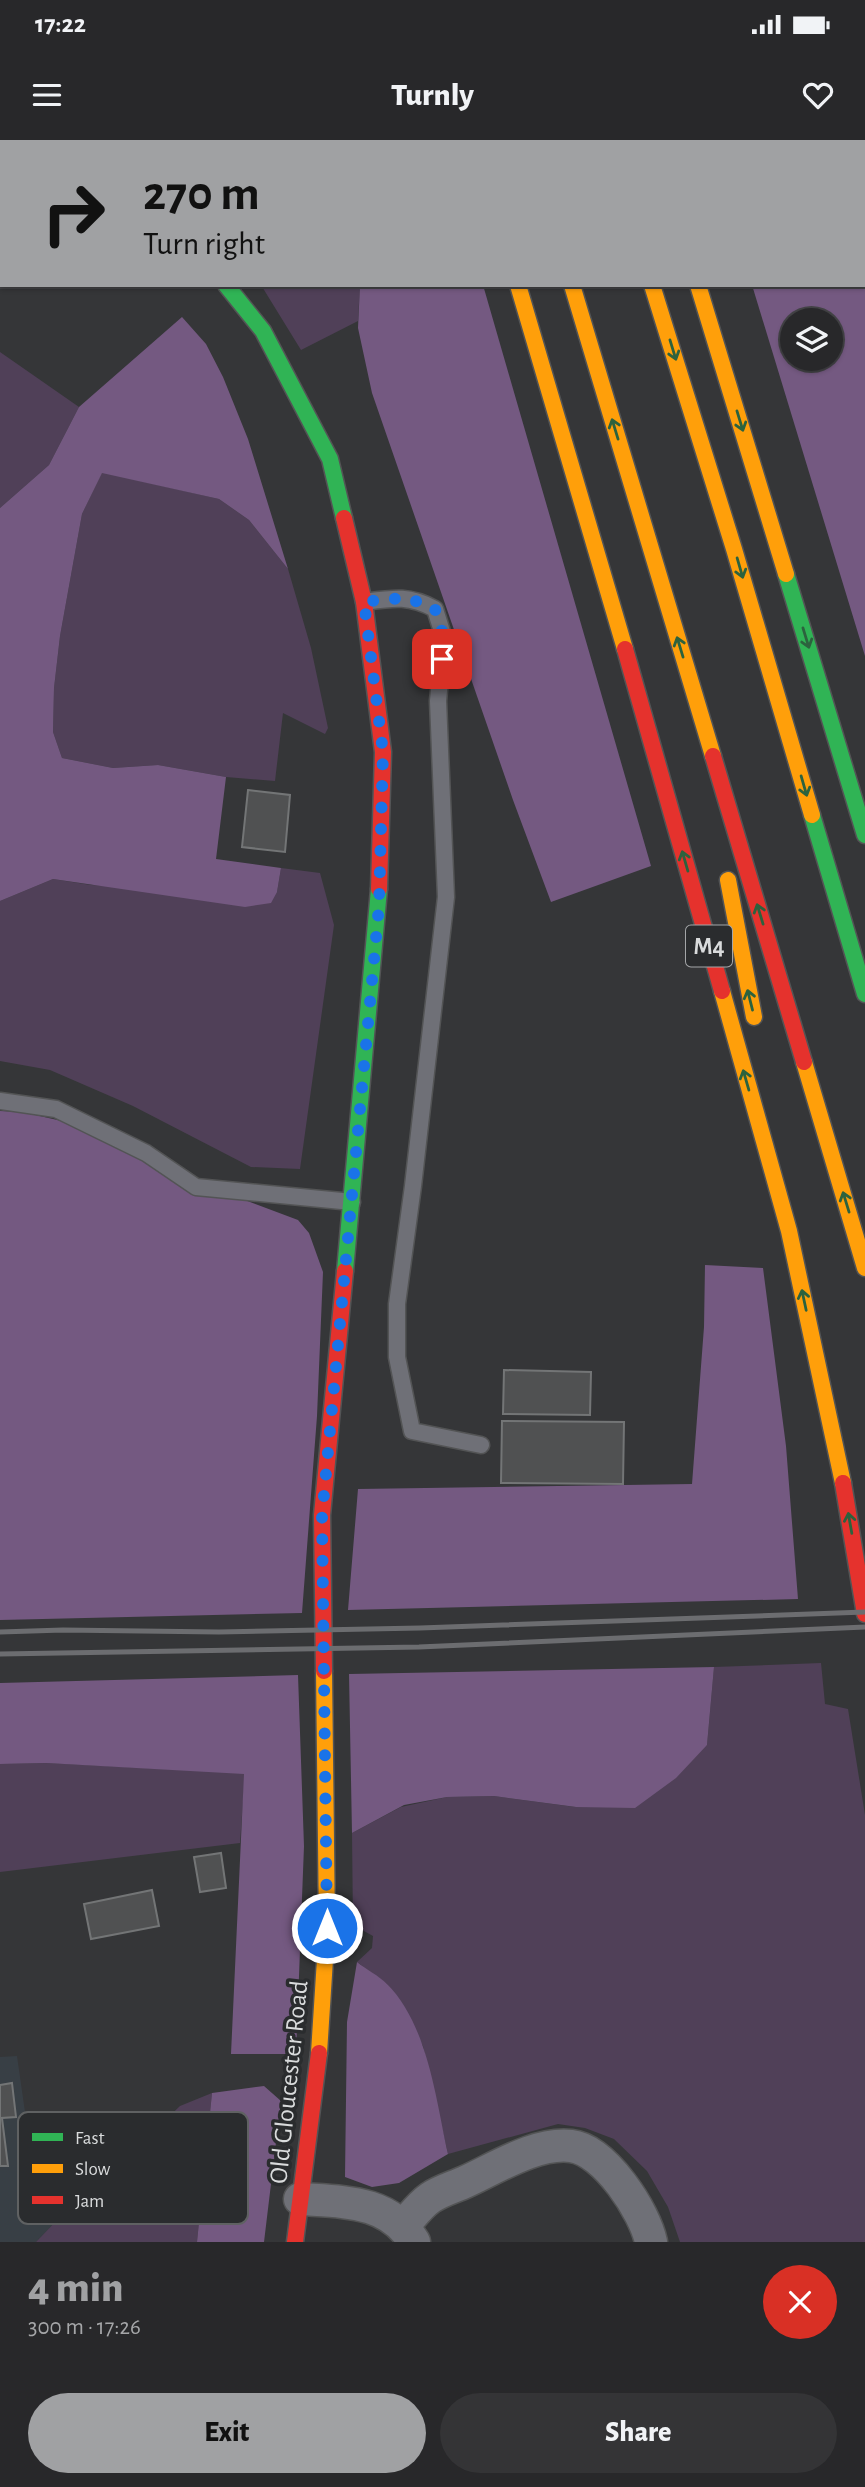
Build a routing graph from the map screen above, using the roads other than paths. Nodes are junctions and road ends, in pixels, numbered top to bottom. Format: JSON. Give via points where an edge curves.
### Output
{"nodes":[{"id":1,"x":228,"y":287,"type":"edge"},
{"id":2,"x":519,"y":287,"type":"edge"},
{"id":3,"x":573,"y":287,"type":"edge"},
{"id":4,"x":653,"y":287,"type":"edge"},
{"id":5,"x":699,"y":287,"type":"edge"},
{"id":6,"x":364,"y":602,"type":"junction"},
{"id":7,"x":700,"y":712,"type":"junction"},
{"id":8,"x":865,"y":835,"type":"edge"},
{"id":9,"x":865,"y":994,"type":"edge"},
{"id":10,"x":757,"y":1031,"type":"dead end"},
{"id":11,"x":0,"y":1101,"type":"edge"},
{"id":12,"x":352,"y":1202,"type":"junction"},
{"id":13,"x":865,"y":1268,"type":"edge"},
{"id":14,"x":481,"y":1446,"type":"dead end"},
{"id":15,"x":857,"y":1471,"type":"dead end"},
{"id":16,"x":865,"y":1521,"type":"edge"},
{"id":17,"x":865,"y":1614,"type":"edge"},
{"id":18,"x":300,"y":2199,"type":"junction"},
{"id":19,"x":409,"y":2233,"type":"edge"},
{"id":20,"x":295,"y":2242,"type":"edge"},
{"id":21,"x":651,"y":2242,"type":"edge"}],
"edges":[{"from":1,"to":6,"type":"main road","name":"Old Gloucester Road","via":[[263,331],[330,459]]},
{"from":17,"to":2,"type":"main road","number":"M4","one_way":true,"via":[[839,1461],[789,1231]]},
{"from":7,"to":3,"type":"main road","number":"M4","one_way":true},
{"from":4,"to":9,"type":"main road","one_way":true},
{"from":5,"to":8,"type":"main road","one_way":true},
{"from":6,"to":12,"type":"main road","name":"Old Gloucester Road","via":[[383,752],[379,906]]},
{"from":6,"to":14,"type":"lane","via":[[397,597],[420,601],[435,609],[444,638],[438,701],[446,897],[397,1304],[397,1357],[412,1431]]},
{"from":10,"to":7,"type":"main road","number":"M4","one_way":true},
{"from":13,"to":7,"type":"main road","number":"M4","one_way":true},
{"from":11,"to":12,"type":"lane","via":[[56,1109],[146,1153],[196,1186]]},
{"from":12,"to":18,"type":"main road","name":"Old Gloucester Road","via":[[322,1516],[327,1928],[319,2059]]},
{"from":15,"to":16,"type":"main road"},
{"from":18,"to":19,"type":"street","via":[[359,2203],[382,2212]]},
{"from":18,"to":20,"type":"main road","name":"Old Gloucester Road"},
{"from":19,"to":21,"type":"street","via":[[430,2197],[531,2152],[573,2146],[592,2155],[614,2176],[640,2210]]}]}
